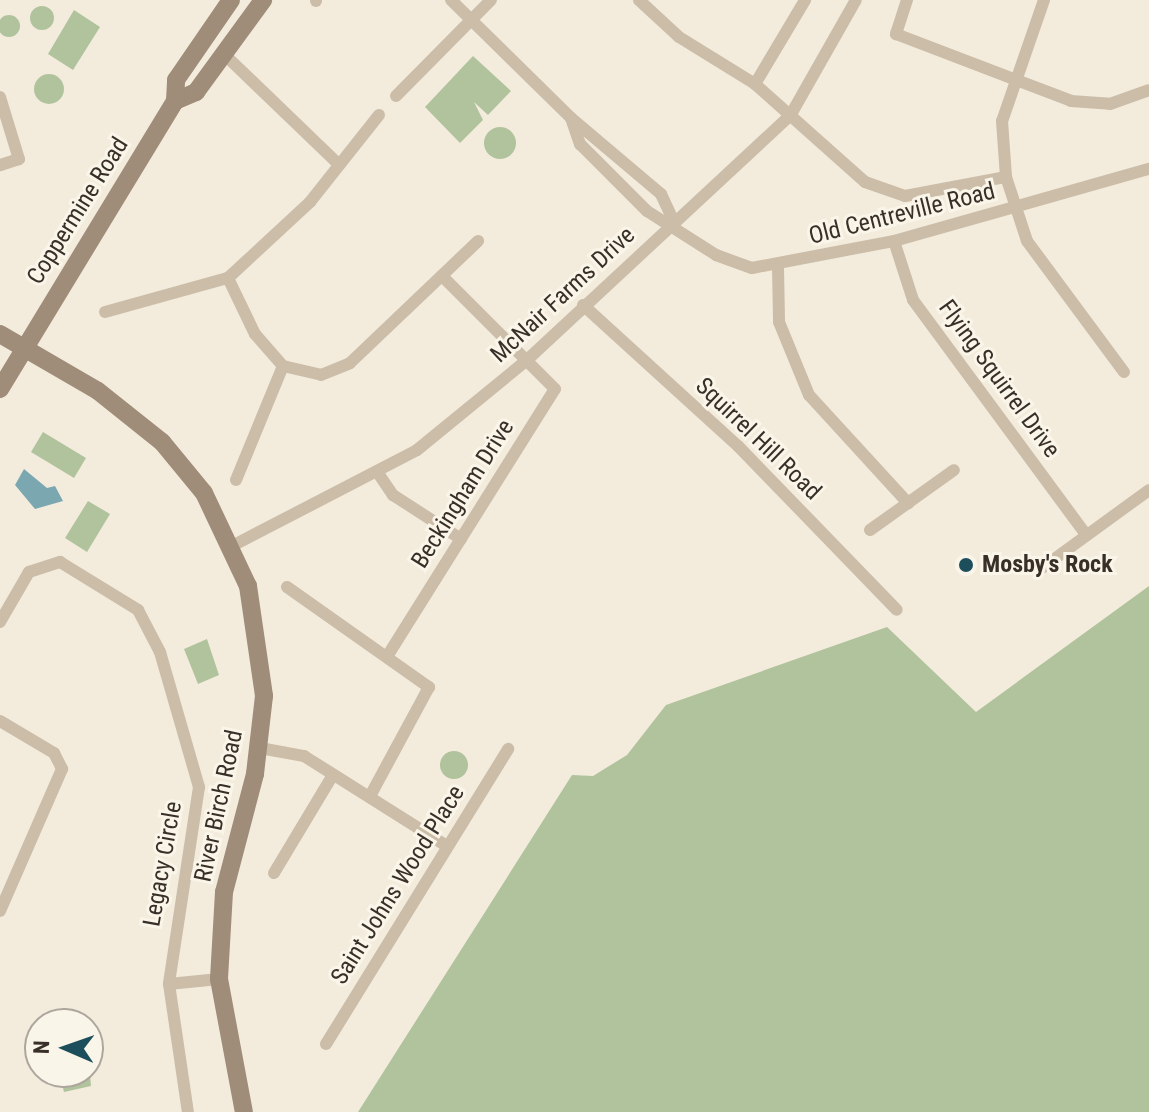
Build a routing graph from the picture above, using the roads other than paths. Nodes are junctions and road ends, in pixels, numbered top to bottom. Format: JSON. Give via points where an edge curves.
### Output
{"nodes":[{"id":1,"x":231,"y":0,"type":"edge"},
{"id":2,"x":263,"y":0,"type":"edge"},
{"id":3,"x":451,"y":0,"type":"edge"},
{"id":4,"x":491,"y":0,"type":"edge"},
{"id":5,"x":805,"y":0,"type":"edge"},
{"id":6,"x":856,"y":0,"type":"edge"},
{"id":7,"x":907,"y":0,"type":"edge"},
{"id":8,"x":1044,"y":0,"type":"edge"},
{"id":9,"x":646,"y":3,"type":"edge"},
{"id":10,"x":471,"y":20,"type":"junction"},
{"id":11,"x":225,"y":55,"type":"junction"},
{"id":12,"x":1012,"y":79,"type":"junction"},
{"id":13,"x":755,"y":84,"type":"junction"},
{"id":14,"x":1149,"y":90,"type":"edge"},
{"id":15,"x":396,"y":96,"type":"dead end"},
{"id":16,"x":0,"y":97,"type":"edge"},
{"id":17,"x":175,"y":101,"type":"junction"},
{"id":18,"x":379,"y":115,"type":"dead end"},
{"id":19,"x":790,"y":116,"type":"junction"},
{"id":20,"x":571,"y":118,"type":"junction"},
{"id":21,"x":336,"y":162,"type":"junction"},
{"id":22,"x":0,"y":165,"type":"edge"},
{"id":23,"x":1149,"y":169,"type":"edge"},
{"id":24,"x":1006,"y":177,"type":"junction"},
{"id":25,"x":1015,"y":208,"type":"junction"},
{"id":26,"x":674,"y":222,"type":"junction"},
{"id":27,"x":478,"y":241,"type":"dead end"},
{"id":28,"x":894,"y":241,"type":"junction"},
{"id":29,"x":778,"y":268,"type":"junction"},
{"id":30,"x":443,"y":277,"type":"junction"},
{"id":31,"x":228,"y":278,"type":"junction"},
{"id":32,"x":583,"y":305,"type":"junction"},
{"id":33,"x":105,"y":312,"type":"dead end"},
{"id":34,"x":0,"y":334,"type":"edge"},
{"id":35,"x":24,"y":346,"type":"junction"},
{"id":36,"x":527,"y":360,"type":"junction"},
{"id":37,"x":283,"y":366,"type":"junction"},
{"id":38,"x":1124,"y":372,"type":"dead end"},
{"id":39,"x":0,"y":389,"type":"edge"},
{"id":40,"x":954,"y":470,"type":"dead end"},
{"id":41,"x":378,"y":473,"type":"junction"},
{"id":42,"x":236,"y":480,"type":"dead end"},
{"id":43,"x":1149,"y":490,"type":"edge"},
{"id":44,"x":908,"y":503,"type":"junction"},
{"id":45,"x":870,"y":530,"type":"dead end"},
{"id":46,"x":1086,"y":535,"type":"junction"},
{"id":47,"x":461,"y":539,"type":"junction"},
{"id":48,"x":232,"y":546,"type":"junction"},
{"id":49,"x":1042,"y":568,"type":"dead end"},
{"id":50,"x":287,"y":587,"type":"dead end"},
{"id":51,"x":897,"y":610,"type":"dead end"},
{"id":52,"x":2,"y":612,"type":"edge"},
{"id":53,"x":388,"y":655,"type":"junction"},
{"id":54,"x":0,"y":721,"type":"edge"},
{"id":55,"x":260,"y":748,"type":"junction"},
{"id":56,"x":508,"y":749,"type":"dead end"},
{"id":57,"x":333,"y":775,"type":"junction"},
{"id":58,"x":370,"y":796,"type":"junction"},
{"id":59,"x":447,"y":846,"type":"junction"},
{"id":60,"x":274,"y":873,"type":"dead end"},
{"id":61,"x":0,"y":911,"type":"edge"},
{"id":62,"x":219,"y":979,"type":"junction"},
{"id":63,"x":169,"y":984,"type":"junction"},
{"id":64,"x":326,"y":1044,"type":"dead end"},
{"id":65,"x":188,"y":1112,"type":"edge"},
{"id":66,"x":244,"y":1112,"type":"edge"}],
"edges":[{"from":1,"to":17,"type":"street","name":"Coppermine Road","via":[[176,80]]},
{"from":2,"to":11,"type":"street","name":"Coppermine Road"},
{"from":3,"to":10,"type":"street"},
{"from":4,"to":10,"type":"street"},
{"from":5,"to":13,"type":"street"},
{"from":6,"to":19,"type":"street","name":"McNair Farms Drive"},
{"from":7,"to":12,"type":"street","via":[[896,34]]},
{"from":8,"to":12,"type":"street"},
{"from":9,"to":13,"type":"street"},
{"from":10,"to":15,"type":"street"},
{"from":10,"to":20,"type":"street"},
{"from":11,"to":17,"type":"street","name":"Coppermine Road","via":[[196,92]]},
{"from":11,"to":21,"type":"street"},
{"from":12,"to":14,"type":"street","via":[[1071,101],[1110,104]]},
{"from":12,"to":24,"type":"street","via":[[1002,121]]},
{"from":13,"to":19,"type":"street"},
{"from":16,"to":22,"type":"street","via":[[19,159]]},
{"from":17,"to":35,"type":"street","name":"Coppermine Road"},
{"from":18,"to":21,"type":"street"},
{"from":19,"to":24,"type":"street","via":[[865,182],[905,196]]},
{"from":19,"to":26,"type":"street","name":"McNair Farms Drive"},
{"from":20,"to":26,"type":"street","via":[[661,194]]},
{"from":20,"to":26,"type":"street","via":[[580,144],[647,211]]},
{"from":21,"to":31,"type":"street","via":[[310,202]]},
{"from":23,"to":25,"type":"street","name":"Old Centreville Road"},
{"from":24,"to":25,"type":"street"},
{"from":25,"to":28,"type":"street","name":"Old Centreville Road"},
{"from":25,"to":38,"type":"street","via":[[1027,241]]},
{"from":26,"to":29,"type":"street","name":"Old Centreville Road","via":[[716,255]]},
{"from":26,"to":32,"type":"street","name":"McNair Farms Drive"},
{"from":27,"to":30,"type":"street"},
{"from":28,"to":29,"type":"street","name":"Old Centreville Road"},
{"from":28,"to":46,"type":"street","name":"Flying Squirrel Drive","via":[[913,300]]},
{"from":29,"to":44,"type":"street","via":[[779,322],[809,395]]},
{"from":30,"to":36,"type":"street"},
{"from":30,"to":37,"type":"street","via":[[350,363],[321,375]]},
{"from":31,"to":33,"type":"street"},
{"from":31,"to":37,"type":"street","via":[[255,334]]},
{"from":32,"to":36,"type":"street","name":"McNair Farms Drive"},
{"from":32,"to":51,"type":"street","name":"Squirrel Hill Road","via":[[738,446]]},
{"from":34,"to":35,"type":"street","name":"River Birch Road"},
{"from":35,"to":39,"type":"street","name":"Coppermine Road"},
{"from":35,"to":48,"type":"street","name":"River Birch Road","via":[[98,391],[162,442],[204,493]]},
{"from":36,"to":41,"type":"street","name":"McNair Farms Drive"},
{"from":36,"to":47,"type":"street","name":"Beckingham Drive","via":[[555,389]]},
{"from":37,"to":42,"type":"street"},
{"from":40,"to":44,"type":"street"},
{"from":41,"to":47,"type":"street","via":[[393,495]]},
{"from":41,"to":48,"type":"street","name":"McNair Farms Drive"},
{"from":43,"to":46,"type":"street"},
{"from":44,"to":45,"type":"street"},
{"from":46,"to":49,"type":"street"},
{"from":47,"to":53,"type":"street","name":"Beckingham Drive"},
{"from":48,"to":55,"type":"street","name":"River Birch Road","via":[[262,655]]},
{"from":50,"to":53,"type":"street"},
{"from":52,"to":63,"type":"street","name":"Legacy Circle","via":[[29,572],[60,562],[138,610],[149,625],[199,787]]},
{"from":53,"to":58,"type":"street","via":[[429,687]]},
{"from":54,"to":61,"type":"street","via":[[54,753],[62,769]]},
{"from":55,"to":57,"type":"street","via":[[304,756]]},
{"from":55,"to":62,"type":"street","name":"River Birch Road","via":[[224,892]]},
{"from":56,"to":59,"type":"street","name":"Saint Johns Wood Place"},
{"from":57,"to":58,"type":"street"},
{"from":57,"to":60,"type":"street"},
{"from":58,"to":59,"type":"street"},
{"from":59,"to":64,"type":"street","name":"Saint Johns Wood Place"},
{"from":62,"to":63,"type":"street"},
{"from":62,"to":66,"type":"street","name":"River Birch Road"},
{"from":63,"to":65,"type":"street","name":"Legacy Circle"}]}
